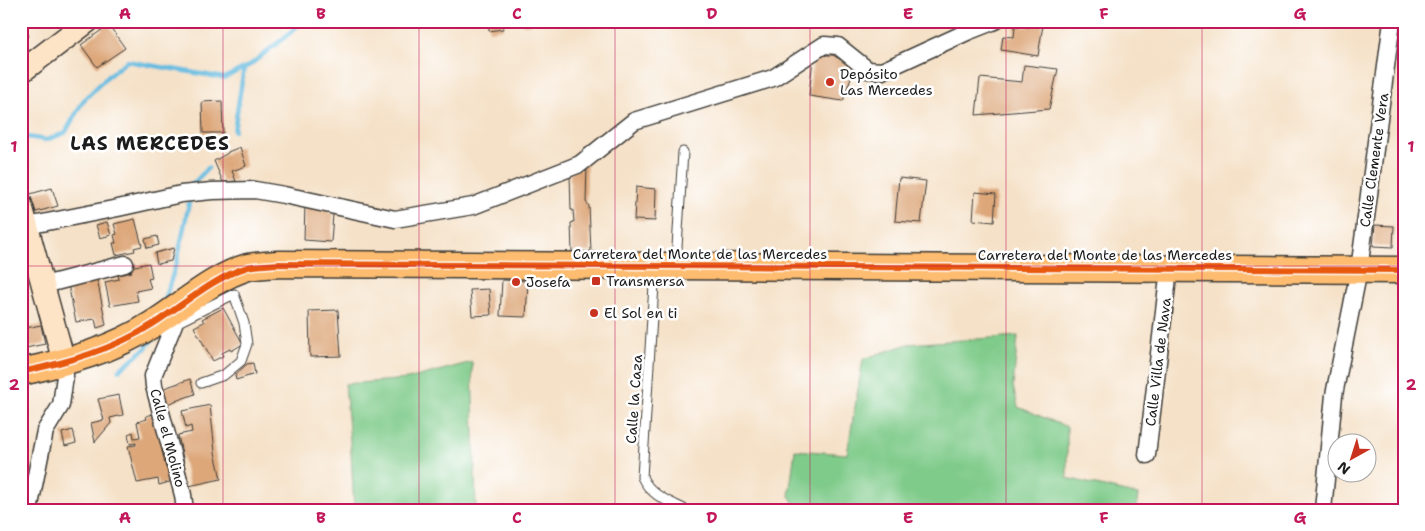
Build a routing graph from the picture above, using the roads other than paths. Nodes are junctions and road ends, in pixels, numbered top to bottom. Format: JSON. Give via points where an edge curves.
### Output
{"nodes":[{"id":1,"x":88,"y":21,"type":"edge"},
{"id":2,"x":996,"y":21,"type":"edge"},
{"id":3,"x":1392,"y":21,"type":"edge"},
{"id":4,"x":21,"y":72,"type":"edge"},
{"id":5,"x":684,"y":152,"type":"dead end"},
{"id":6,"x":21,"y":205,"type":"edge"},
{"id":7,"x":27,"y":226,"type":"junction"},
{"id":8,"x":126,"y":264,"type":"dead end"},
{"id":9,"x":666,"y":266,"type":"junction"},
{"id":10,"x":1170,"y":268,"type":"junction"},
{"id":11,"x":1359,"y":270,"type":"junction"},
{"id":12,"x":1404,"y":270,"type":"edge"},
{"id":13,"x":44,"y":285,"type":"junction"},
{"id":14,"x":173,"y":317,"type":"junction"},
{"id":15,"x":64,"y":362,"type":"junction"},
{"id":16,"x":21,"y":372,"type":"edge"},
{"id":17,"x":201,"y":383,"type":"dead end"},
{"id":18,"x":1147,"y":455,"type":"dead end"},
{"id":19,"x":29,"y":510,"type":"edge"},
{"id":20,"x":185,"y":510,"type":"edge"},
{"id":21,"x":686,"y":510,"type":"edge"},
{"id":22,"x":1323,"y":510,"type":"edge"}],
"edges":[{"from":1,"to":4,"type":"main road"},
{"from":2,"to":7,"type":"street","via":[[882,71],[868,70],[838,46],[824,45],[773,78],[634,121],[580,164],[473,206],[395,219],[255,190],[212,191],[181,194]]},
{"from":3,"to":11,"type":"street","name":"Calle Clemente Vera"},
{"from":5,"to":9,"type":"lane","name":"Calle la Caza"},
{"from":6,"to":7,"type":"main road"},
{"from":7,"to":13,"type":"main road"},
{"from":8,"to":13,"type":"street"},
{"from":9,"to":10,"type":"main road","name":"Carretera del Monte de las Mercedes"},
{"from":9,"to":14,"type":"main road","name":"Carretera del Monte de las Mercedes","via":[[279,264],[249,267],[217,281]]},
{"from":9,"to":21,"type":"lane","name":"Calle la Caza","via":[[642,477],[654,494]]},
{"from":10,"to":11,"type":"main road","name":"Carretera del Monte de las Mercedes"},
{"from":10,"to":18,"type":"street","name":"Calle Villa de Nava"},
{"from":11,"to":12,"type":"main road","name":"Carretera del Monte de las Mercedes"},
{"from":11,"to":22,"type":"street","name":"Calle Clemente Vera","via":[[1334,395]]},
{"from":13,"to":15,"type":"main road"},
{"from":14,"to":15,"type":"main road","name":"Carretera del Monte de las Mercedes","via":[[104,350]]},
{"from":14,"to":17,"type":"lane","via":[[234,294],[244,322],[247,344],[241,360],[224,375]]},
{"from":14,"to":20,"type":"street","name":"Calle el Molino","via":[[153,376]]},
{"from":15,"to":16,"type":"main road","name":"Carretera del Monte de las Mercedes"},
{"from":15,"to":19,"type":"street","via":[[61,406],[45,431]]}]}
